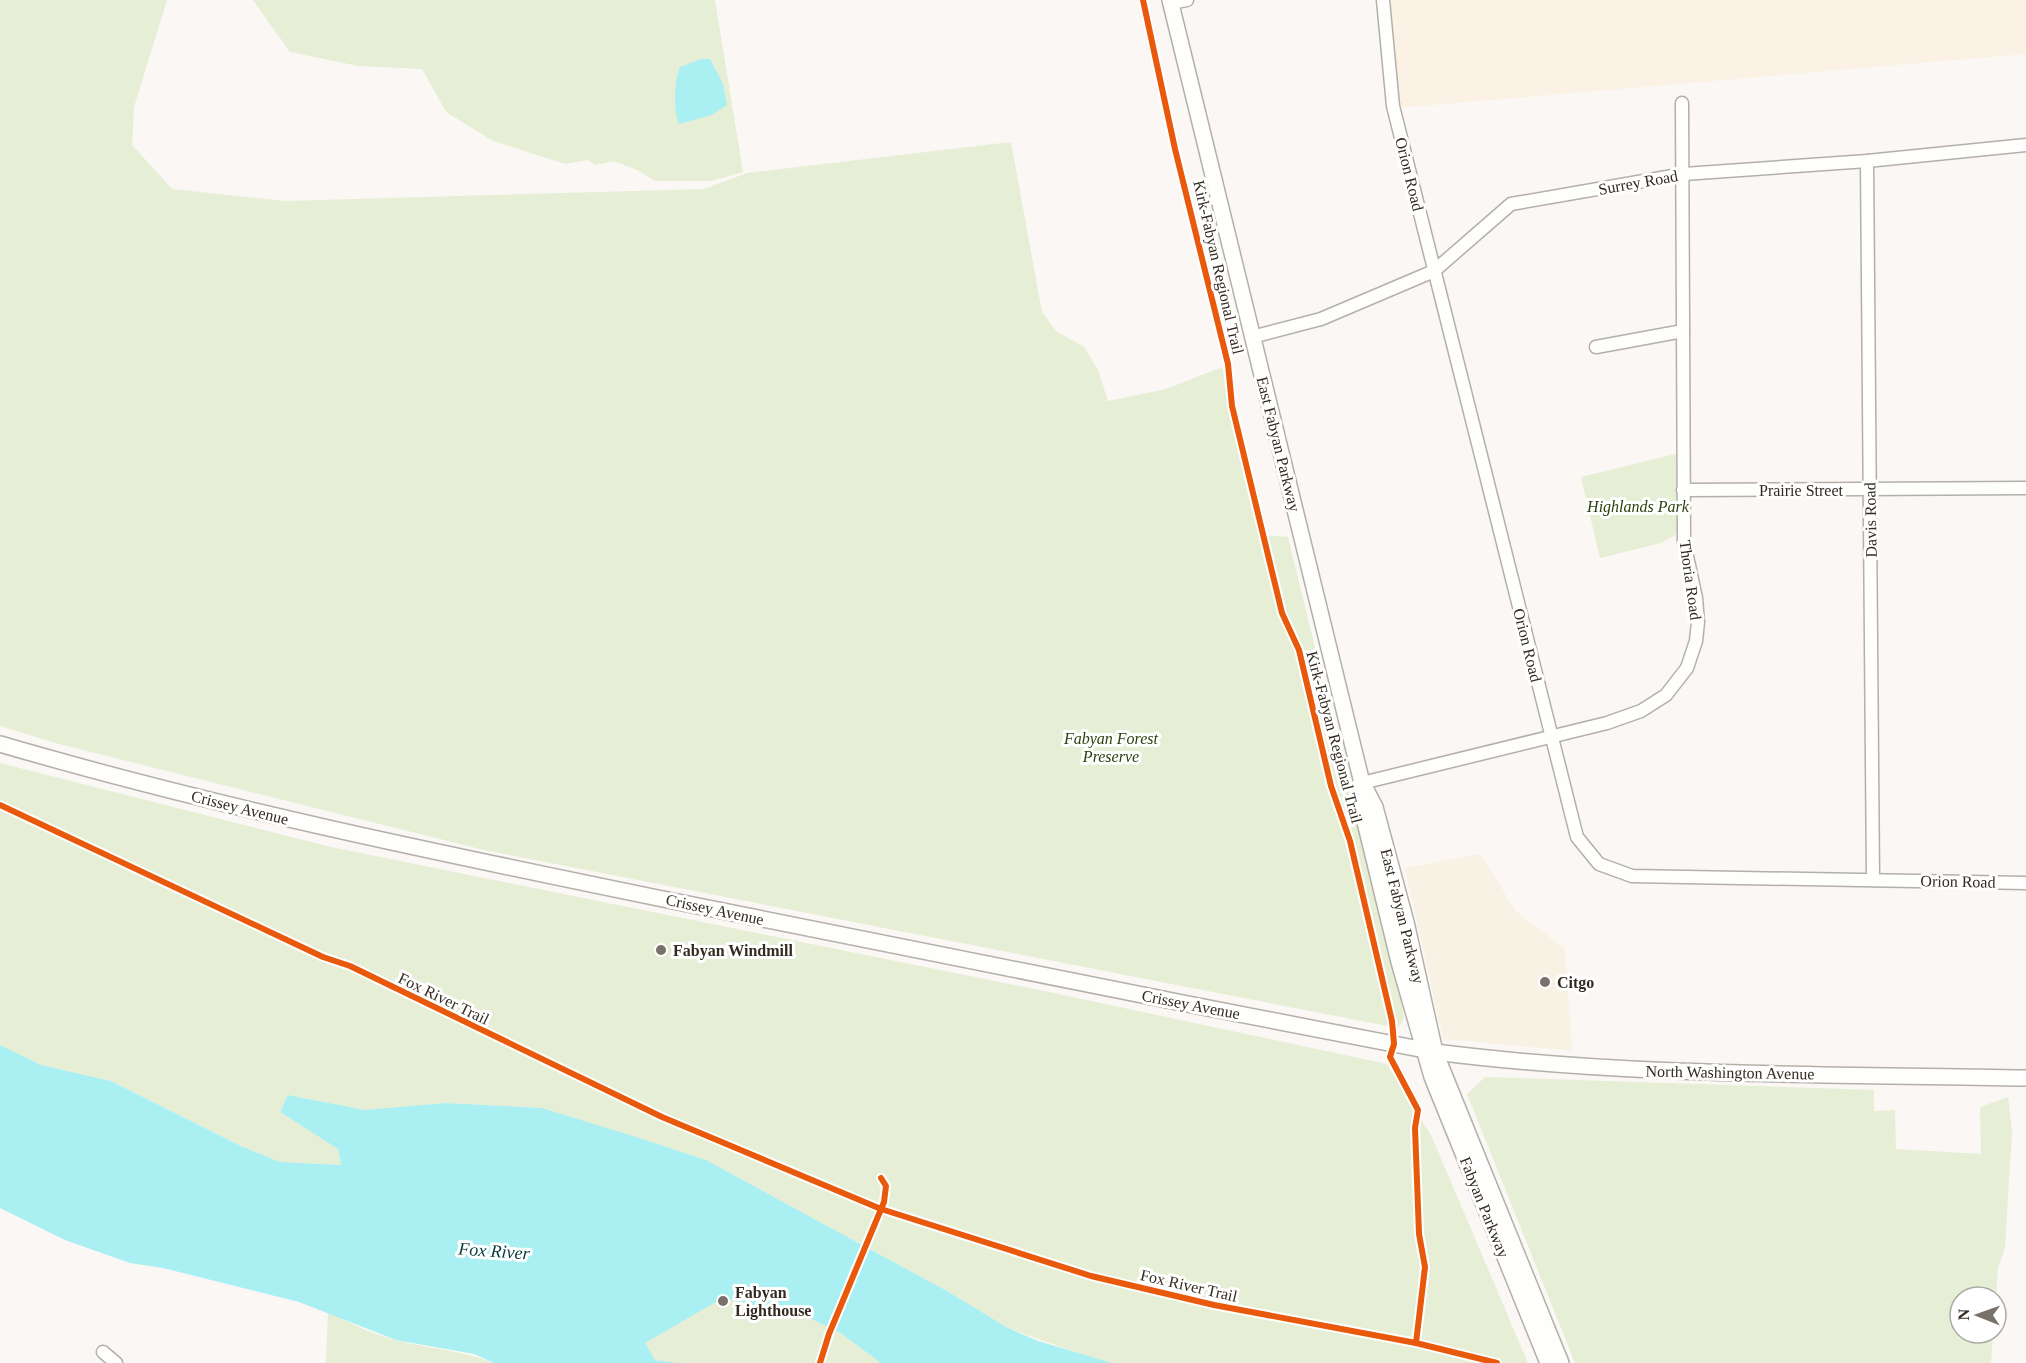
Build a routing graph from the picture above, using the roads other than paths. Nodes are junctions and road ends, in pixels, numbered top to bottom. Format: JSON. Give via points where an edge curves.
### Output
{"nodes":[{"id":1,"x":1187,"y":0,"type":"edge"},
{"id":2,"x":1383,"y":0,"type":"edge"},
{"id":3,"x":1171,"y":1,"type":"edge"},
{"id":4,"x":1682,"y":103,"type":"dead end"},
{"id":5,"x":2026,"y":145,"type":"edge"},
{"id":6,"x":1867,"y":161,"type":"junction"},
{"id":7,"x":1684,"y":174,"type":"junction"},
{"id":8,"x":1434,"y":271,"type":"junction"},
{"id":9,"x":1683,"y":331,"type":"junction"},
{"id":10,"x":1252,"y":337,"type":"junction"},
{"id":11,"x":1596,"y":347,"type":"dead end"},
{"id":12,"x":2026,"y":488,"type":"edge"},
{"id":13,"x":1683,"y":490,"type":"junction"},
{"id":14,"x":1870,"y":490,"type":"junction"},
{"id":15,"x":1551,"y":737,"type":"junction"},
{"id":16,"x":0,"y":744,"type":"edge"},
{"id":17,"x":1362,"y":783,"type":"junction"},
{"id":18,"x":1873,"y":880,"type":"junction"},
{"id":19,"x":2026,"y":883,"type":"edge"},
{"id":20,"x":1429,"y":1051,"type":"junction"},
{"id":21,"x":2026,"y":1078,"type":"edge"},
{"id":22,"x":1490,"y":1204,"type":"junction"},
{"id":23,"x":104,"y":1352,"type":"dead end"},
{"id":24,"x":116,"y":1363,"type":"edge"},
{"id":25,"x":1548,"y":1363,"type":"edge"},
{"id":26,"x":1561,"y":1363,"type":"edge"}],
"edges":[{"from":1,"to":3,"type":"street"},
{"from":2,"to":8,"type":"street","name":"Orion Road","via":[[1393,106]]},
{"from":3,"to":10,"type":"main road","name":"East Fabyan Parkway"},
{"from":4,"to":7,"type":"street","name":"Thoria Road"},
{"from":5,"to":6,"type":"street","name":"Surrey Road"},
{"from":6,"to":7,"type":"street","name":"Surrey Road"},
{"from":6,"to":14,"type":"street","name":"Davis Road"},
{"from":7,"to":8,"type":"street","name":"Surrey Road","via":[[1511,204]]},
{"from":7,"to":9,"type":"street","name":"Thoria Road"},
{"from":8,"to":10,"type":"street","name":"Surrey Road","via":[[1321,319]]},
{"from":8,"to":15,"type":"street","name":"Orion Road"},
{"from":9,"to":11,"type":"street"},
{"from":9,"to":13,"type":"street","name":"Thoria Road"},
{"from":10,"to":17,"type":"main road","name":"East Fabyan Parkway"},
{"from":12,"to":14,"type":"street","name":"Prairie Street"},
{"from":13,"to":14,"type":"street","name":"Prairie Street"},
{"from":13,"to":15,"type":"street","name":"Thoria Road","via":[[1684,542],[1698,622],[1687,668],[1666,695],[1641,711]]},
{"from":14,"to":18,"type":"street","name":"Davis Road"},
{"from":15,"to":17,"type":"street","name":"Thoria Road"},
{"from":15,"to":18,"type":"street","name":"Orion Road","via":[[1577,837],[1599,864],[1632,876]]},
{"from":16,"to":20,"type":"main road","name":"Crissey Avenue","via":[[338,832]]},
{"from":17,"to":20,"type":"main road","name":"East Fabyan Parkway","via":[[1375,807],[1406,922]]},
{"from":18,"to":19,"type":"street","name":"Orion Road"},
{"from":20,"to":21,"type":"main road","name":"North Washington Avenue","via":[[1636,1071]]},
{"from":20,"to":22,"type":"main road","name":"Fabyan Parkway"},
{"from":22,"to":25,"type":"main road","name":"Fabyan Parkway"},
{"from":22,"to":26,"type":"main road","name":"Fabyan Parkway"},
{"from":23,"to":24,"type":"street"}]}
